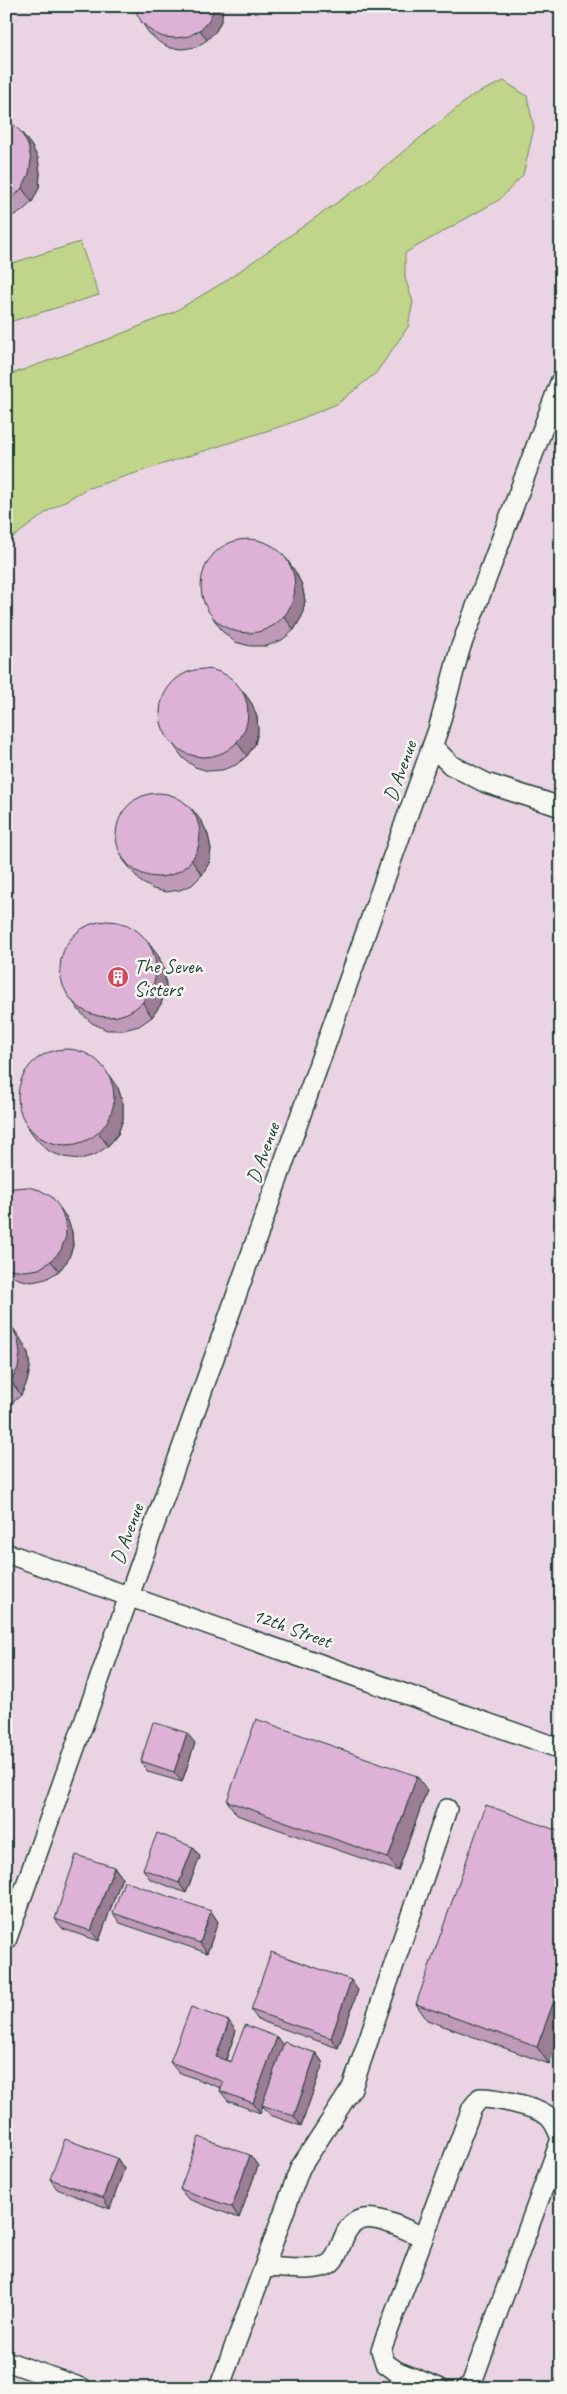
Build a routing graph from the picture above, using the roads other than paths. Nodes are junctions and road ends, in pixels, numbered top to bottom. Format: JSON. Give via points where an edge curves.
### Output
{"nodes":[{"id":1,"x":561,"y":380,"type":"edge"},
{"id":2,"x":432,"y":746,"type":"junction"},
{"id":3,"x":561,"y":807,"type":"edge"},
{"id":4,"x":6,"y":1552,"type":"edge"},
{"id":5,"x":128,"y":1596,"type":"junction"},
{"id":6,"x":561,"y":1749,"type":"edge"},
{"id":7,"x":447,"y":1809,"type":"dead end"},
{"id":8,"x":6,"y":1941,"type":"edge"},
{"id":9,"x":423,"y":2237,"type":"junction"},
{"id":10,"x":264,"y":2267,"type":"junction"},
{"id":11,"x":6,"y":2361,"type":"edge"},
{"id":12,"x":416,"y":2384,"type":"edge"},
{"id":13,"x":82,"y":2388,"type":"edge"},
{"id":14,"x":219,"y":2388,"type":"edge"},
{"id":15,"x":439,"y":2388,"type":"edge"},
{"id":16,"x":466,"y":2388,"type":"edge"}],
"edges":[{"from":1,"to":2,"type":"lane","name":"D Avenue","via":[[460,649]]},
{"from":2,"to":3,"type":"lane","via":[[451,765],[486,783]]},
{"from":2,"to":5,"type":"lane","name":"D Avenue"},
{"from":4,"to":5,"type":"lane","name":"12th Street"},
{"from":5,"to":6,"type":"lane","name":"12th Street"},
{"from":5,"to":8,"type":"lane","name":"D Avenue"},
{"from":7,"to":10,"type":"lane","via":[[352,2088],[300,2168]]},
{"from":9,"to":10,"type":"lane","via":[[370,2217],[356,2220],[346,2231],[331,2263],[319,2268]]},
{"from":9,"to":12,"type":"lane","via":[[382,2350],[385,2363]]},
{"from":9,"to":16,"type":"lane","via":[[472,2108],[480,2098],[498,2098],[547,2115],[557,2127],[561,2139],[472,2385]]},
{"from":10,"to":14,"type":"lane"},
{"from":11,"to":13,"type":"lane"},
{"from":12,"to":15,"type":"lane"}]}
